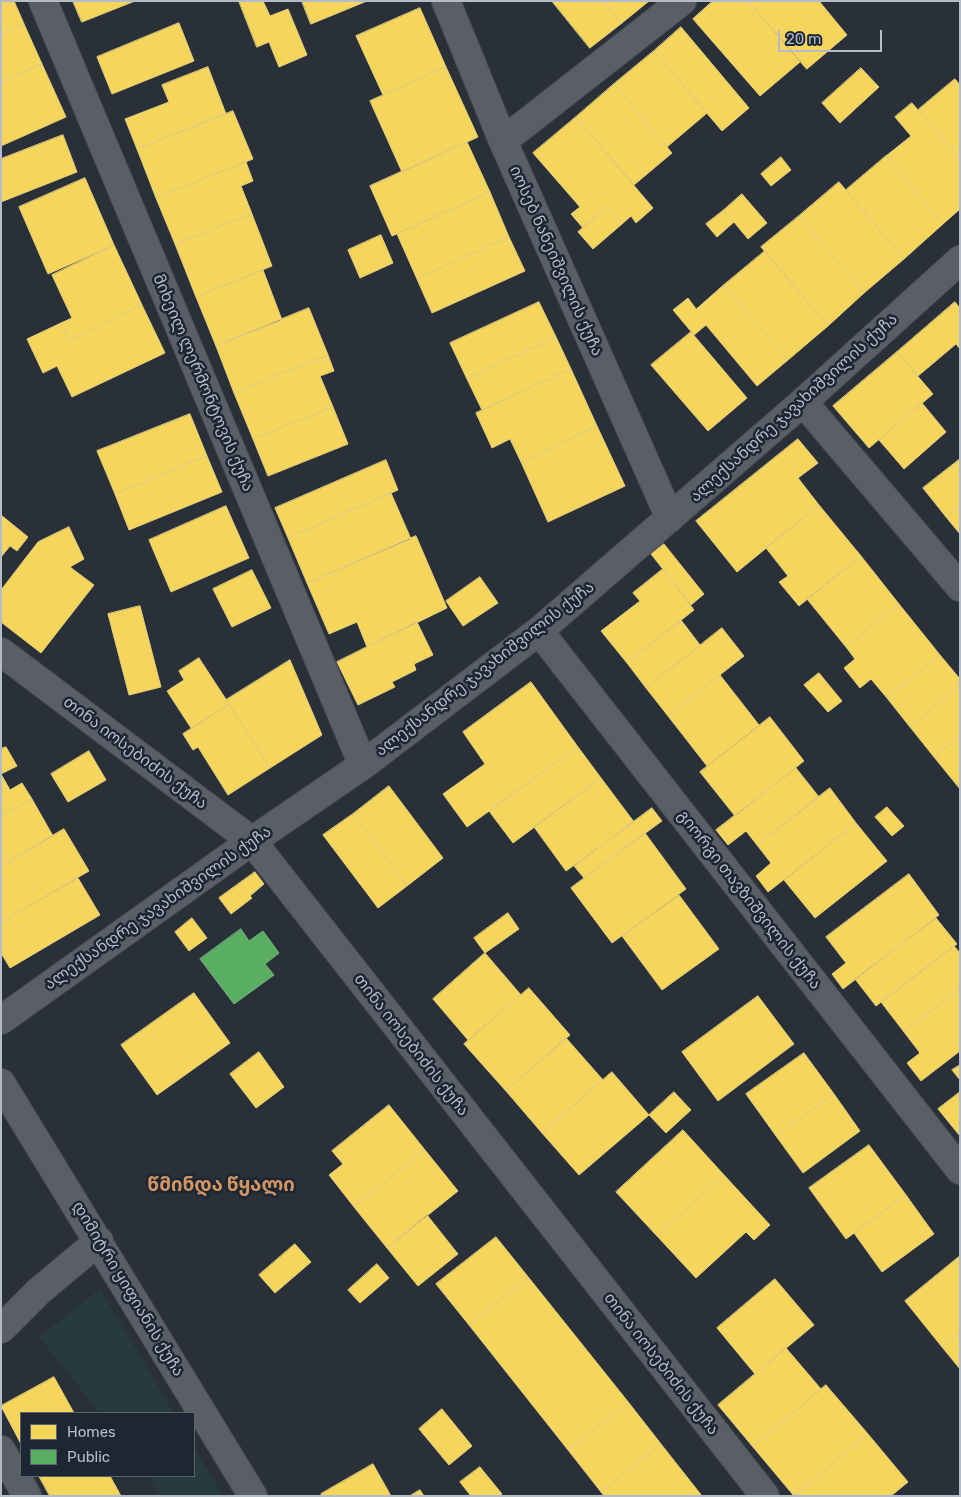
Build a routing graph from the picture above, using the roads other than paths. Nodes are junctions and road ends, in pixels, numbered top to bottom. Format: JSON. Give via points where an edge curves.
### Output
{"nodes":[{"id":1,"x":43,"y":1,"type":"edge"},
{"id":2,"x":446,"y":1,"type":"edge"},
{"id":3,"x":682,"y":1,"type":"edge"},
{"id":4,"x":503,"y":141,"type":"junction"},
{"id":5,"x":960,"y":260,"type":"edge"},
{"id":6,"x":802,"y":402,"type":"junction"},
{"id":7,"x":670,"y":518,"type":"junction"},
{"id":8,"x":960,"y":587,"type":"edge"},
{"id":9,"x":539,"y":631,"type":"junction"},
{"id":10,"x":1,"y":652,"type":"edge"},
{"id":11,"x":363,"y":765,"type":"junction"},
{"id":12,"x":252,"y":842,"type":"junction"},
{"id":13,"x":1,"y":1020,"type":"edge"},
{"id":14,"x":1,"y":1083,"type":"edge"},
{"id":15,"x":960,"y":1170,"type":"edge"},
{"id":16,"x":99,"y":1241,"type":"junction"},
{"id":17,"x":1,"y":1329,"type":"edge"},
{"id":18,"x":1,"y":1450,"type":"edge"},
{"id":19,"x":27,"y":1496,"type":"edge"},
{"id":20,"x":253,"y":1496,"type":"edge"},
{"id":21,"x":765,"y":1496,"type":"edge"}],
"edges":[{"from":1,"to":11,"type":"street","name":"მიხეილ ლერმონტოვის ქუჩა"},
{"from":2,"to":4,"type":"street","name":"იოსებ ნანეიშვილის ქუჩა"},
{"from":3,"to":4,"type":"street"},
{"from":4,"to":7,"type":"street","name":"იოსებ ნანეიშვილის ქუჩა"},
{"from":5,"to":6,"type":"street","name":"ალექსანდრე ჯავახიშვილის ქუჩა"},
{"from":6,"to":7,"type":"street","name":"ალექსანდრე ჯავახიშვილის ქუჩა"},
{"from":6,"to":8,"type":"street"},
{"from":7,"to":9,"type":"street","name":"ალექსანდრე ჯავახიშვილის ქუჩა"},
{"from":9,"to":11,"type":"street","name":"ალექსანდრე ჯავახიშვილის ქუჩა"},
{"from":9,"to":15,"type":"street","name":"გიორგი თავზიშვილის ქუჩა"},
{"from":10,"to":12,"type":"street","name":"თინა იოსებიძის ქუჩა"},
{"from":11,"to":12,"type":"street","name":"ალექსანდრე ჯავახიშვილის ქუჩა"},
{"from":12,"to":13,"type":"street","name":"ალექსანდრე ჯავახიშვილის ქუჩა"},
{"from":12,"to":21,"type":"street","name":"თინა იოსებიძის ქუჩა"},
{"from":14,"to":16,"type":"street","name":"დიმიტრი ყიფიანის ქუჩა"},
{"from":16,"to":17,"type":"street"},
{"from":16,"to":20,"type":"street","name":"დიმიტრი ყიფიანის ქუჩა"},
{"from":18,"to":19,"type":"street"}]}
